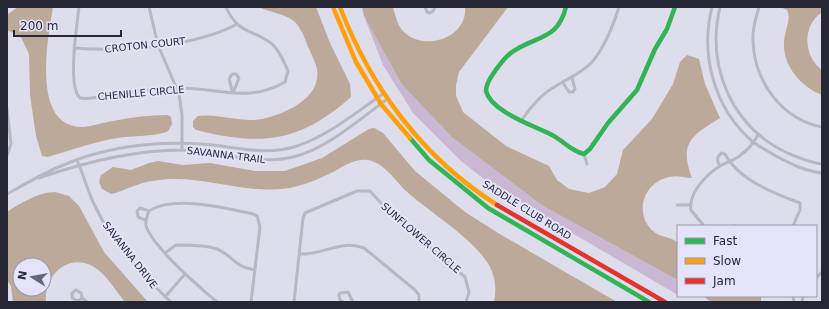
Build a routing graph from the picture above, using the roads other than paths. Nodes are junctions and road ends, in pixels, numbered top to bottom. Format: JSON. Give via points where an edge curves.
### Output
{"nodes":[{"id":1,"x":79,"y":7,"type":"edge"},
{"id":2,"x":149,"y":7,"type":"edge"},
{"id":3,"x":226,"y":7,"type":"edge"},
{"id":4,"x":333,"y":7,"type":"edge"},
{"id":5,"x":340,"y":7,"type":"edge"},
{"id":6,"x":426,"y":7,"type":"edge"},
{"id":7,"x":434,"y":7,"type":"edge"},
{"id":8,"x":566,"y":7,"type":"edge"},
{"id":9,"x":619,"y":7,"type":"edge"},
{"id":10,"x":676,"y":7,"type":"edge"},
{"id":11,"x":712,"y":7,"type":"edge"},
{"id":12,"x":720,"y":7,"type":"edge"},
{"id":13,"x":759,"y":7,"type":"edge"},
{"id":14,"x":237,"y":24,"type":"junction"},
{"id":15,"x":158,"y":45,"type":"junction"},
{"id":16,"x":74,"y":48,"type":"junction"},
{"id":17,"x":572,"y":78,"type":"junction"},
{"id":18,"x":563,"y":83,"type":"junction"},
{"id":19,"x":178,"y":88,"type":"junction"},
{"id":20,"x":233,"y":93,"type":"junction"},
{"id":21,"x":383,"y":94,"type":"junction"},
{"id":22,"x":377,"y":98,"type":"junction"},
{"id":23,"x":386,"y":100,"type":"junction"},
{"id":24,"x":380,"y":104,"type":"junction"},
{"id":25,"x":7,"y":109,"type":"edge"},
{"id":26,"x":521,"y":120,"type":"junction"},
{"id":27,"x":822,"y":127,"type":"edge"},
{"id":28,"x":758,"y":135,"type":"junction"},
{"id":29,"x":9,"y":141,"type":"edge"},
{"id":30,"x":753,"y":142,"type":"junction"},
{"id":31,"x":182,"y":143,"type":"junction"},
{"id":32,"x":302,"y":144,"type":"junction"},
{"id":33,"x":286,"y":149,"type":"junction"},
{"id":34,"x":182,"y":150,"type":"junction"},
{"id":35,"x":305,"y":153,"type":"junction"},
{"id":36,"x":584,"y":154,"type":"junction"},
{"id":37,"x":7,"y":155,"type":"edge"},
{"id":38,"x":288,"y":158,"type":"junction"},
{"id":39,"x":77,"y":160,"type":"junction"},
{"id":40,"x":729,"y":162,"type":"junction"},
{"id":41,"x":79,"y":164,"type":"junction"},
{"id":42,"x":587,"y":164,"type":"dead end"},
{"id":43,"x":822,"y":164,"type":"edge"},
{"id":44,"x":720,"y":166,"type":"junction"},
{"id":45,"x":822,"y":172,"type":"edge"},
{"id":46,"x":30,"y":182,"type":"junction"},
{"id":47,"x":7,"y":194,"type":"edge"},
{"id":48,"x":677,"y":205,"type":"dead end"},
{"id":49,"x":690,"y":205,"type":"junction"},
{"id":50,"x":149,"y":211,"type":"junction"},
{"id":51,"x":146,"y":220,"type":"junction"},
{"id":52,"x":703,"y":225,"type":"edge"},
{"id":53,"x":793,"y":225,"type":"edge"},
{"id":54,"x":165,"y":253,"type":"junction"},
{"id":55,"x":300,"y":254,"type":"junction"},
{"id":56,"x":604,"y":269,"type":"junction"},
{"id":57,"x":255,"y":270,"type":"junction"},
{"id":58,"x":185,"y":274,"type":"junction"},
{"id":59,"x":601,"y":275,"type":"junction"},
{"id":60,"x":165,"y":297,"type":"junction"},
{"id":61,"x":82,"y":298,"type":"dead end"},
{"id":62,"x":87,"y":302,"type":"edge"},
{"id":63,"x":171,"y":302,"type":"edge"},
{"id":64,"x":217,"y":302,"type":"edge"},
{"id":65,"x":250,"y":302,"type":"edge"},
{"id":66,"x":294,"y":302,"type":"edge"},
{"id":67,"x":343,"y":302,"type":"edge"},
{"id":68,"x":353,"y":302,"type":"edge"},
{"id":69,"x":419,"y":302,"type":"edge"},
{"id":70,"x":466,"y":302,"type":"edge"},
{"id":71,"x":649,"y":302,"type":"edge"},
{"id":72,"x":665,"y":302,"type":"edge"}],
"edges":[{"from":1,"to":16,"type":"street","name":"CHENILLE CIRCLE"},
{"from":2,"to":15,"type":"street"},
{"from":3,"to":14,"type":"street","name":"CHENILLE CIRCLE"},
{"from":4,"to":22,"type":"street","name":"SADDLE CLUB ROAD","via":[[356,62]]},
{"from":5,"to":21,"type":"street","name":"SADDLE CLUB ROAD","via":[[354,42]]},
{"from":6,"to":7,"type":"street","via":[[430,13],[434,11]]},
{"from":8,"to":26,"type":"street","via":[[557,28],[544,38],[524,45],[508,55],[488,82],[488,97]]},
{"from":9,"to":17,"type":"street","via":[[605,43],[591,62]]},
{"from":10,"to":36,"type":"street","via":[[667,29],[654,49],[638,90]]},
{"from":11,"to":30,"type":"street","via":[[707,29],[707,44],[717,92],[730,116]]},
{"from":12,"to":28,"type":"street","via":[[715,42],[721,78],[734,107]]},
{"from":13,"to":27,"type":"street","via":[[752,39],[754,58],[765,85],[780,106],[790,114]]},
{"from":14,"to":15,"type":"street","name":"CROTON COURT","via":[[228,30],[203,38]]},
{"from":14,"to":20,"type":"street","name":"CHENILLE CIRCLE","via":[[272,44],[284,62],[287,77],[281,84],[262,92]]},
{"from":15,"to":16,"type":"street","name":"CROTON COURT","via":[[96,50]]},
{"from":15,"to":19,"type":"street"},
{"from":16,"to":19,"type":"street","name":"CHENILLE CIRCLE","via":[[74,89],[80,98]]},
{"from":17,"to":18,"type":"street"},
{"from":17,"to":18,"type":"street","via":[[576,88],[573,92],[569,92]]},
{"from":18,"to":26,"type":"street","via":[[534,103]]},
{"from":19,"to":20,"type":"street","name":"CHENILLE CIRCLE"},
{"from":19,"to":31,"type":"street","via":[[182,115]]},
{"from":20,"to":20,"type":"street","via":[[240,79],[234,74],[229,79]]},
{"from":21,"to":22,"type":"street","name":"SAVANNA TRAIL"},
{"from":21,"to":23,"type":"street","name":"SADDLE CLUB ROAD"},
{"from":22,"to":24,"type":"street","name":"SADDLE CLUB ROAD"},
{"from":22,"to":32,"type":"street","name":"SAVANNA TRAIL","via":[[331,129]]},
{"from":23,"to":24,"type":"street","name":"SAVANNA TRAIL"},
{"from":23,"to":56,"type":"street","name":"SADDLE CLUB ROAD","via":[[424,145],[470,185],[492,202]]},
{"from":24,"to":35,"type":"street","name":"SAVANNA TRAIL","via":[[326,143]]},
{"from":24,"to":59,"type":"street","name":"SADDLE CLUB ROAD","via":[[428,160],[488,208]]},
{"from":25,"to":29,"type":"street"},
{"from":26,"to":36,"type":"street","via":[[556,137],[574,153]]},
{"from":28,"to":30,"type":"street"},
{"from":28,"to":43,"type":"street","via":[[778,148]]},
{"from":29,"to":37,"type":"street"},
{"from":30,"to":40,"type":"street","via":[[743,154]]},
{"from":30,"to":45,"type":"street","via":[[794,166]]},
{"from":31,"to":33,"type":"street","name":"SAVANNA TRAIL","via":[[264,152]]},
{"from":31,"to":34,"type":"street"},
{"from":31,"to":39,"type":"street","name":"SAVANNA TRAIL","via":[[130,147]]},
{"from":32,"to":33,"type":"street","name":"SAVANNA TRAIL"},
{"from":32,"to":35,"type":"street"},
{"from":33,"to":38,"type":"street"},
{"from":34,"to":38,"type":"street","name":"SAVANNA TRAIL","via":[[262,161]]},
{"from":34,"to":41,"type":"street","name":"SAVANNA TRAIL","via":[[129,154]]},
{"from":35,"to":38,"type":"street","name":"SAVANNA TRAIL"},
{"from":36,"to":42,"type":"street"},
{"from":39,"to":41,"type":"street","name":"SAVANNA DRIVE"},
{"from":39,"to":46,"type":"street","name":"SAVANNA TRAIL"},
{"from":40,"to":44,"type":"street"},
{"from":40,"to":44,"type":"street","via":[[725,154],[721,153],[717,160]]},
{"from":40,"to":53,"type":"street","via":[[743,175],[762,186],[800,203],[800,210]]},
{"from":41,"to":46,"type":"street","name":"SAVANNA TRAIL"},
{"from":41,"to":60,"type":"street","name":"SAVANNA DRIVE","via":[[105,225],[148,281]]},
{"from":44,"to":49,"type":"street","via":[[705,178]]},
{"from":46,"to":47,"type":"street","name":"SAVANNA TRAIL"},
{"from":48,"to":49,"type":"street"},
{"from":49,"to":52,"type":"street"},
{"from":50,"to":51,"type":"street"},
{"from":50,"to":51,"type":"street","via":[[140,208],[137,211],[138,217]]},
{"from":50,"to":57,"type":"street","via":[[162,205],[194,204],[257,216],[260,227]]},
{"from":51,"to":54,"type":"street","via":[[150,232]]},
{"from":54,"to":57,"type":"street","via":[[176,245],[211,248],[222,252],[244,268]]},
{"from":54,"to":58,"type":"street"},
{"from":55,"to":66,"type":"street","name":"SUNFLOWER CIRCLE"},
{"from":55,"to":69,"type":"street","via":[[317,253],[349,244],[357,245],[415,290],[419,295]]},
{"from":55,"to":70,"type":"street","name":"SUNFLOWER CIRCLE","via":[[305,213],[357,191],[370,191],[392,215],[465,277],[469,292]]},
{"from":56,"to":59,"type":"street"},
{"from":56,"to":72,"type":"street","name":"SADDLE CLUB ROAD"},
{"from":57,"to":65,"type":"street"},
{"from":58,"to":60,"type":"street"},
{"from":58,"to":64,"type":"street"},
{"from":59,"to":71,"type":"street","name":"SADDLE CLUB ROAD"},
{"from":60,"to":63,"type":"street","name":"SAVANNA DRIVE"},
{"from":61,"to":62,"type":"street"},
{"from":67,"to":68,"type":"street","via":[[339,295],[345,291]]}]}
